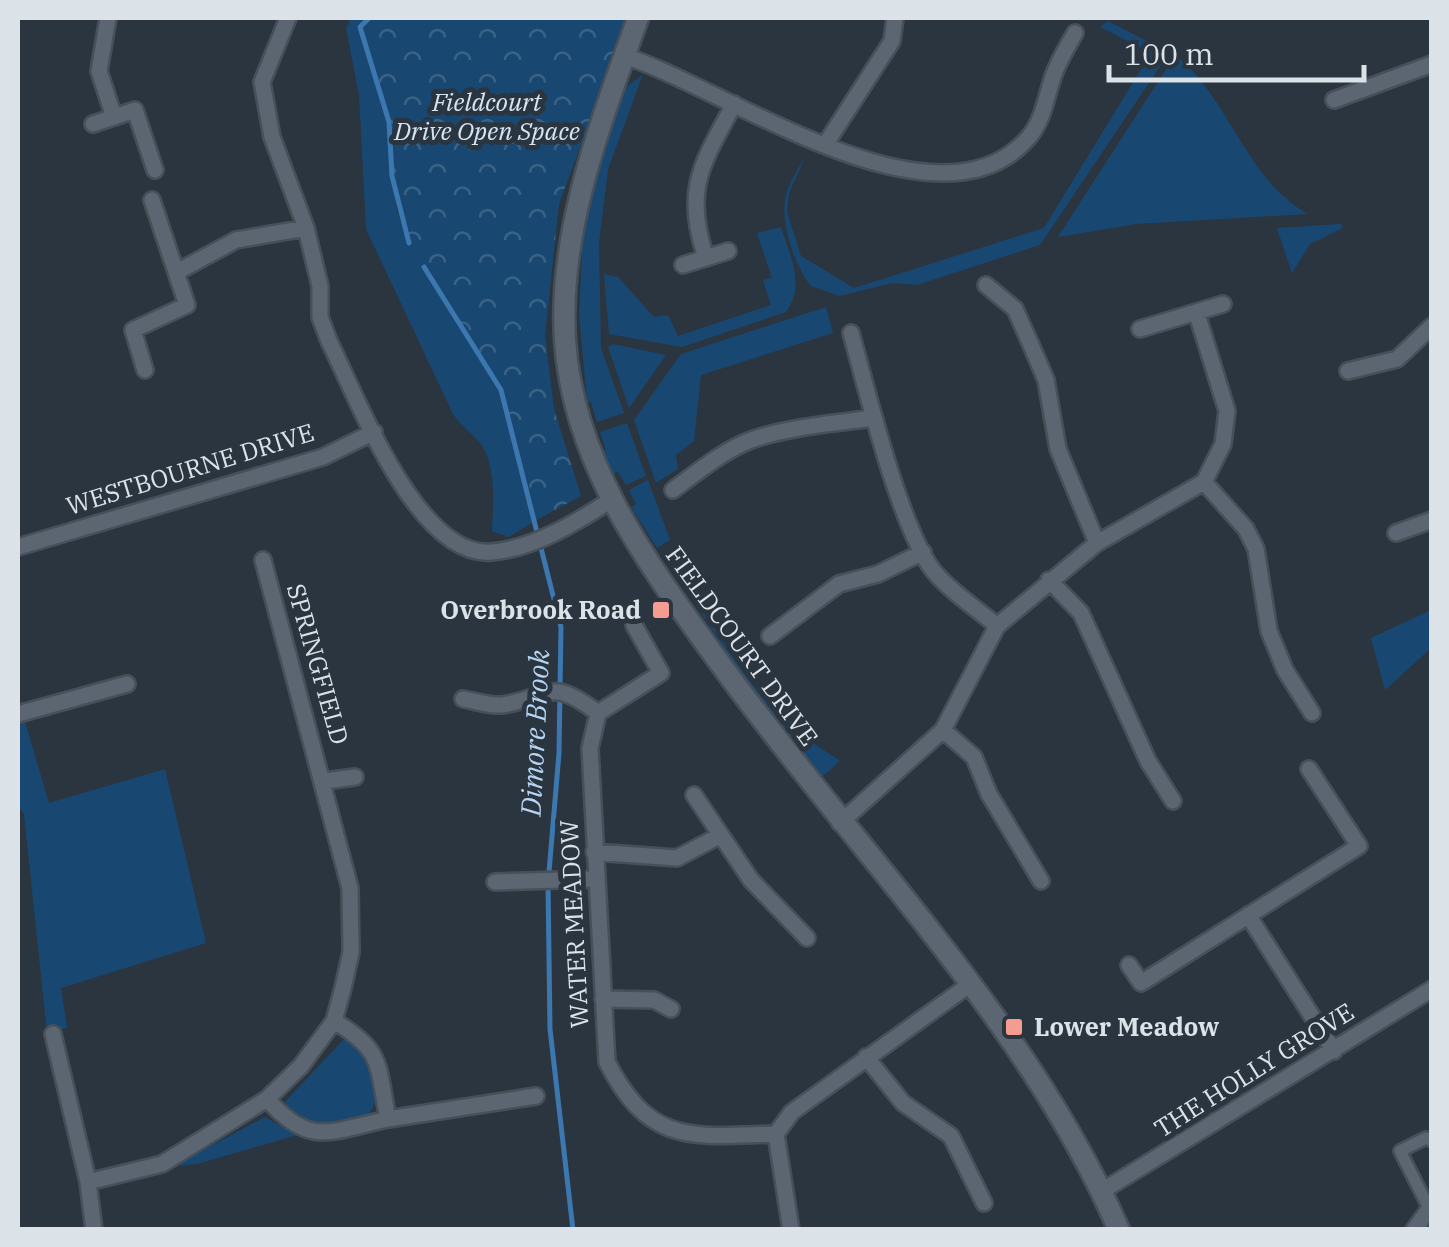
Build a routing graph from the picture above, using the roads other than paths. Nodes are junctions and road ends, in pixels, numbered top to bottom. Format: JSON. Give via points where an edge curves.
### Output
{"nodes":[{"id":1,"x":108,"y":18,"type":"edge"},
{"id":2,"x":288,"y":18,"type":"edge"},
{"id":3,"x":638,"y":18,"type":"edge"},
{"id":4,"x":894,"y":18,"type":"edge"},
{"id":5,"x":1075,"y":33,"type":"dead end"},
{"id":6,"x":624,"y":56,"type":"junction"},
{"id":7,"x":1432,"y":64,"type":"edge"},
{"id":8,"x":1334,"y":100,"type":"dead end"},
{"id":9,"x":734,"y":104,"type":"junction"},
{"id":10,"x":114,"y":117,"type":"junction"},
{"id":11,"x":93,"y":124,"type":"dead end"},
{"id":12,"x":825,"y":145,"type":"junction"},
{"id":13,"x":156,"y":170,"type":"dead end"},
{"id":14,"x":152,"y":200,"type":"dead end"},
{"id":15,"x":306,"y":228,"type":"junction"},
{"id":16,"x":728,"y":251,"type":"dead end"},
{"id":17,"x":706,"y":258,"type":"junction"},
{"id":18,"x":683,"y":264,"type":"dead end"},
{"id":19,"x":177,"y":272,"type":"junction"},
{"id":20,"x":986,"y":286,"type":"dead end"},
{"id":21,"x":1223,"y":304,"type":"dead end"},
{"id":22,"x":1197,"y":314,"type":"junction"},
{"id":23,"x":1432,"y":326,"type":"edge"},
{"id":24,"x":1140,"y":330,"type":"dead end"},
{"id":25,"x":851,"y":333,"type":"dead end"},
{"id":26,"x":145,"y":370,"type":"dead end"},
{"id":27,"x":1348,"y":371,"type":"dead end"},
{"id":28,"x":874,"y":418,"type":"junction"},
{"id":29,"x":374,"y":432,"type":"junction"},
{"id":30,"x":1204,"y":482,"type":"junction"},
{"id":31,"x":673,"y":490,"type":"dead end"},
{"id":32,"x":612,"y":500,"type":"junction"},
{"id":33,"x":1432,"y":520,"type":"edge"},
{"id":34,"x":1396,"y":533,"type":"dead end"},
{"id":35,"x":1097,"y":543,"type":"junction"},
{"id":36,"x":18,"y":547,"type":"edge"},
{"id":37,"x":923,"y":552,"type":"junction"},
{"id":38,"x":264,"y":560,"type":"dead end"},
{"id":39,"x":1049,"y":580,"type":"junction"},
{"id":40,"x":634,"y":625,"type":"dead end"},
{"id":41,"x":996,"y":626,"type":"junction"},
{"id":42,"x":770,"y":636,"type":"dead end"},
{"id":43,"x":126,"y":684,"type":"dead end"},
{"id":44,"x":463,"y":700,"type":"dead end"},
{"id":45,"x":1312,"y":712,"type":"dead end"},
{"id":46,"x":598,"y":713,"type":"junction"},
{"id":47,"x":18,"y":714,"type":"edge"},
{"id":48,"x":943,"y":730,"type":"junction"},
{"id":49,"x":1309,"y":769,"type":"dead end"},
{"id":50,"x":355,"y":777,"type":"dead end"},
{"id":51,"x":325,"y":781,"type":"junction"},
{"id":52,"x":694,"y":795,"type":"dead end"},
{"id":53,"x":1173,"y":801,"type":"dead end"},
{"id":54,"x":840,"y":824,"type":"junction"},
{"id":55,"x":721,"y":836,"type":"junction"},
{"id":56,"x":594,"y":852,"type":"junction"},
{"id":57,"x":596,"y":879,"type":"junction"},
{"id":58,"x":495,"y":882,"type":"dead end"},
{"id":59,"x":1041,"y":882,"type":"dead end"},
{"id":60,"x":1248,"y":914,"type":"junction"},
{"id":61,"x":806,"y":938,"type":"dead end"},
{"id":62,"x":1129,"y":965,"type":"dead end"},
{"id":63,"x":969,"y":984,"type":"junction"},
{"id":64,"x":1432,"y":989,"type":"edge"},
{"id":65,"x":603,"y":998,"type":"junction"},
{"id":66,"x":671,"y":1008,"type":"dead end"},
{"id":67,"x":334,"y":1021,"type":"junction"},
{"id":68,"x":54,"y":1034,"type":"dead end"},
{"id":69,"x":1334,"y":1051,"type":"junction"},
{"id":70,"x":866,"y":1057,"type":"junction"},
{"id":71,"x":536,"y":1096,"type":"dead end"},
{"id":72,"x":266,"y":1099,"type":"junction"},
{"id":73,"x":388,"y":1119,"type":"junction"},
{"id":74,"x":776,"y":1134,"type":"junction"},
{"id":75,"x":1432,"y":1141,"type":"edge"},
{"id":76,"x":88,"y":1182,"type":"junction"},
{"id":77,"x":1102,"y":1191,"type":"junction"},
{"id":78,"x":984,"y":1203,"type":"dead end"},
{"id":79,"x":1430,"y":1207,"type":"edge"},
{"id":80,"x":94,"y":1230,"type":"edge"},
{"id":81,"x":791,"y":1230,"type":"edge"},
{"id":82,"x":1119,"y":1230,"type":"edge"},
{"id":83,"x":1414,"y":1230,"type":"edge"}],
"edges":[{"from":1,"to":10,"type":"street","via":[[99,70]]},
{"from":2,"to":15,"type":"street","via":[[262,82],[272,137]]},
{"from":3,"to":6,"type":"street","name":"FIELDCOURT DRIVE"},
{"from":4,"to":12,"type":"street","via":[[892,41]]},
{"from":5,"to":12,"type":"street","via":[[1037,124],[994,161],[930,173],[865,161]]},
{"from":6,"to":9,"type":"street"},
{"from":6,"to":32,"type":"street","name":"FIELDCOURT DRIVE","via":[[577,207],[566,306],[576,415]]},
{"from":7,"to":8,"type":"street"},
{"from":9,"to":12,"type":"street"},
{"from":9,"to":17,"type":"street","via":[[696,182],[695,218]]},
{"from":10,"to":11,"type":"street"},
{"from":10,"to":13,"type":"street","via":[[135,110]]},
{"from":14,"to":19,"type":"street"},
{"from":15,"to":19,"type":"street","via":[[236,240]]},
{"from":15,"to":29,"type":"street","via":[[320,317]]},
{"from":16,"to":17,"type":"street"},
{"from":17,"to":18,"type":"street"},
{"from":19,"to":26,"type":"street","via":[[186,305],[133,330]]},
{"from":20,"to":35,"type":"street","via":[[1014,309],[1032,345],[1046,380],[1058,450]]},
{"from":21,"to":22,"type":"street"},
{"from":22,"to":24,"type":"street"},
{"from":22,"to":30,"type":"street","via":[[1228,411],[1223,444]]},
{"from":23,"to":27,"type":"street","via":[[1397,358]]},
{"from":25,"to":28,"type":"street"},
{"from":28,"to":31,"type":"street","via":[[778,431],[743,443]]},
{"from":28,"to":37,"type":"street"},
{"from":29,"to":32,"type":"street","via":[[420,513],[444,537],[490,552],[529,543]]},
{"from":29,"to":36,"type":"street","name":"WESTBOURNE DRIVE","via":[[323,457]]},
{"from":30,"to":35,"type":"street"},
{"from":30,"to":45,"type":"street","via":[[1256,549],[1269,631]]},
{"from":32,"to":54,"type":"street","name":"FIELDCOURT DRIVE","via":[[697,632]]},
{"from":33,"to":34,"type":"street"},
{"from":35,"to":39,"type":"street"},
{"from":37,"to":41,"type":"street","via":[[934,574]]},
{"from":37,"to":42,"type":"street","via":[[839,584]]},
{"from":38,"to":51,"type":"street","name":"SPRINGFIELD"},
{"from":39,"to":41,"type":"street"},
{"from":39,"to":53,"type":"street","via":[[1081,613]]},
{"from":40,"to":46,"type":"street","via":[[662,673]]},
{"from":41,"to":48,"type":"street"},
{"from":43,"to":47,"type":"street"},
{"from":44,"to":46,"type":"street","via":[[500,705],[560,691]]},
{"from":46,"to":56,"type":"street","name":"WATER MEADOW","via":[[590,748]]},
{"from":48,"to":54,"type":"street"},
{"from":48,"to":59,"type":"street","via":[[974,756]]},
{"from":49,"to":60,"type":"street","via":[[1358,846]]},
{"from":50,"to":51,"type":"street","name":"SPRINGFIELD"},
{"from":51,"to":67,"type":"street","name":"SPRINGFIELD","via":[[350,888],[352,930]]},
{"from":52,"to":55,"type":"street"},
{"from":54,"to":63,"type":"street","name":"FIELDCOURT DRIVE"},
{"from":55,"to":56,"type":"street","via":[[677,858]]},
{"from":55,"to":61,"type":"street"},
{"from":56,"to":57,"type":"street","name":"WATER MEADOW"},
{"from":57,"to":58,"type":"street"},
{"from":57,"to":65,"type":"street","name":"WATER MEADOW"},
{"from":60,"to":62,"type":"street","via":[[1141,983]]},
{"from":60,"to":69,"type":"street"},
{"from":63,"to":70,"type":"street"},
{"from":63,"to":77,"type":"street","name":"FIELDCOURT DRIVE"},
{"from":64,"to":69,"type":"street","name":"THE HOLLY GROVE"},
{"from":65,"to":66,"type":"street","via":[[654,1000]]},
{"from":65,"to":74,"type":"street","name":"WATER MEADOW","via":[[607,1062],[640,1110],[687,1136]]},
{"from":67,"to":72,"type":"street","name":"SPRINGFIELD","via":[[302,1066]]},
{"from":67,"to":73,"type":"street","via":[[375,1052]]},
{"from":68,"to":76,"type":"street"},
{"from":69,"to":77,"type":"street","name":"THE HOLLY GROVE"},
{"from":70,"to":74,"type":"street","via":[[792,1112]]},
{"from":70,"to":78,"type":"street","via":[[903,1102],[951,1136]]},
{"from":71,"to":73,"type":"street"},
{"from":72,"to":73,"type":"street","via":[[290,1126],[316,1134]]},
{"from":72,"to":76,"type":"street","name":"SPRINGFIELD","via":[[162,1164]]},
{"from":74,"to":81,"type":"street"},
{"from":75,"to":79,"type":"street","via":[[1400,1152]]},
{"from":76,"to":80,"type":"street"},
{"from":77,"to":82,"type":"street","name":"FIELDCOURT DRIVE"},
{"from":79,"to":83,"type":"street"}]}
